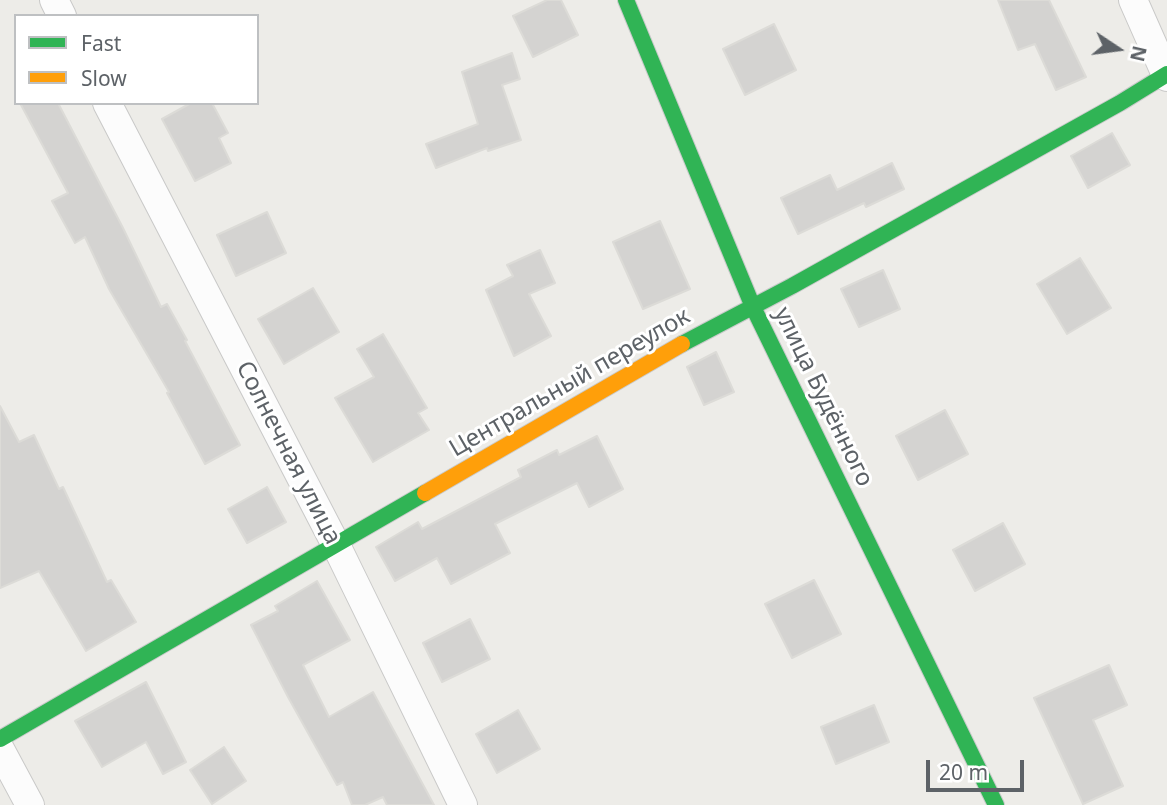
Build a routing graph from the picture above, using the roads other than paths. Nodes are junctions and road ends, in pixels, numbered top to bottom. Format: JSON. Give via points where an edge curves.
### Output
{"nodes":[{"id":1,"x":626,"y":0,"type":"edge"},
{"id":2,"x":1133,"y":0,"type":"edge"},
{"id":3,"x":1167,"y":75,"type":"edge"},
{"id":4,"x":108,"y":105,"type":"edge"},
{"id":5,"x":753,"y":307,"type":"junction"},
{"id":6,"x":335,"y":544,"type":"junction"},
{"id":7,"x":0,"y":739,"type":"edge"},
{"id":8,"x":0,"y":749,"type":"edge"},
{"id":9,"x":30,"y":805,"type":"edge"},
{"id":10,"x":463,"y":805,"type":"edge"},
{"id":11,"x":996,"y":805,"type":"edge"}],
"edges":[{"from":1,"to":5,"type":"street","name":"улица Будённого"},
{"from":2,"to":3,"type":"street"},
{"from":3,"to":5,"type":"street","name":"Центральный переулок"},
{"from":4,"to":6,"type":"street","name":"Солнечная улица"},
{"from":5,"to":6,"type":"street","name":"Центральный переулок"},
{"from":5,"to":11,"type":"street","name":"улица Будённого"},
{"from":6,"to":7,"type":"street","name":"Центральный переулок"},
{"from":6,"to":10,"type":"street","name":"Солнечная улица"},
{"from":8,"to":9,"type":"street"}]}
